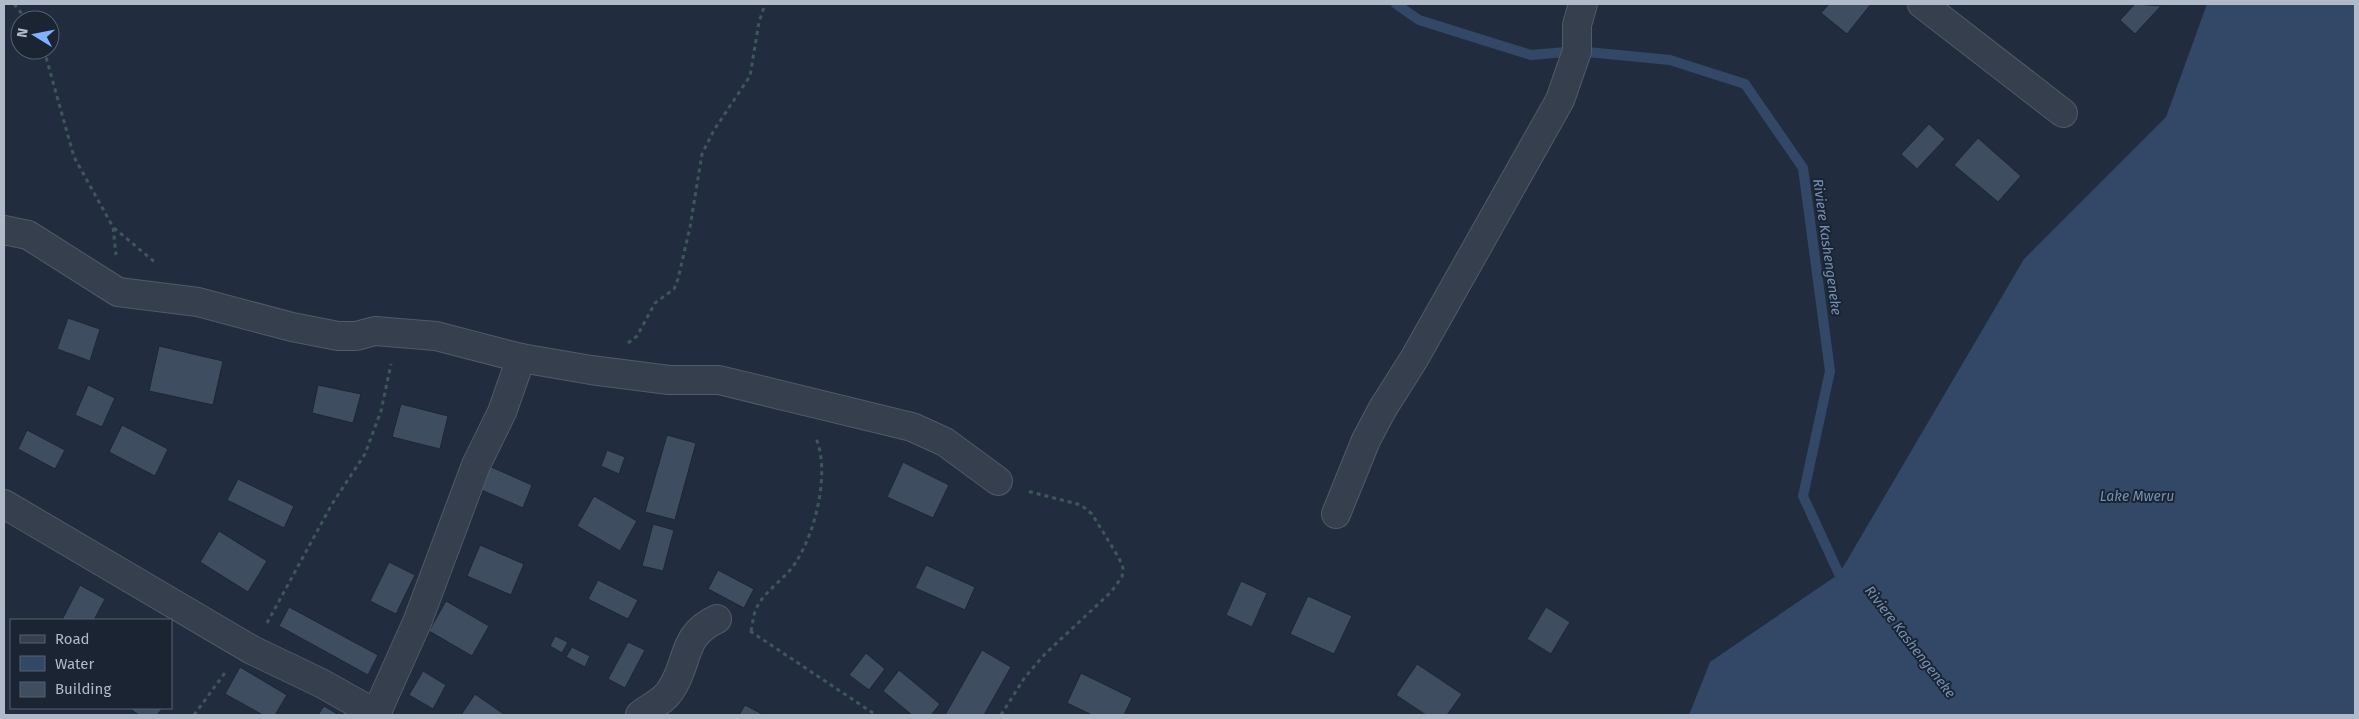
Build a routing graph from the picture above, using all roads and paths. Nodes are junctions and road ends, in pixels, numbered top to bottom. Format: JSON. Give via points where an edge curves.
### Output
{"nodes":[{"id":1,"x":765,"y":4,"type":"edge"},
{"id":2,"x":1583,"y":4,"type":"edge"},
{"id":3,"x":1922,"y":4,"type":"edge"},
{"id":4,"x":47,"y":60,"type":"edge"},
{"id":5,"x":2063,"y":113,"type":"dead end"},
{"id":6,"x":4,"y":230,"type":"edge"},
{"id":7,"x":118,"y":292,"type":"junction"},
{"id":8,"x":397,"y":332,"type":"junction"},
{"id":9,"x":521,"y":358,"type":"junction"},
{"id":10,"x":591,"y":370,"type":"junction"},
{"id":11,"x":797,"y":400,"type":"junction"},
{"id":12,"x":998,"y":481,"type":"joint"},
{"id":13,"x":4,"y":504,"type":"edge"},
{"id":14,"x":1336,"y":514,"type":"dead end"},
{"id":15,"x":717,"y":619,"type":"joint"},
{"id":16,"x":751,"y":632,"type":"junction"},
{"id":17,"x":252,"y":650,"type":"junction"},
{"id":18,"x":377,"y":714,"type":"edge"},
{"id":19,"x":194,"y":715,"type":"edge"},
{"id":20,"x":640,"y":715,"type":"edge"},
{"id":21,"x":876,"y":715,"type":"edge"},
{"id":22,"x":1001,"y":715,"type":"edge"}],
"edges":[{"from":1,"to":10,"type":"path","via":[[750,76],[702,154],[690,227],[674,289],[655,303],[637,336]]},
{"from":2,"to":14,"type":"street","via":[[1577,25],[1577,51],[1560,100],[1383,408],[1366,440]]},
{"from":3,"to":5,"type":"street"},
{"from":4,"to":7,"type":"path","via":[[74,157],[113,228]]},
{"from":6,"to":7,"type":"street","via":[[28,236]]},
{"from":7,"to":8,"type":"street","via":[[198,302],[338,336]]},
{"from":8,"to":9,"type":"street","via":[[436,336]]},
{"from":8,"to":17,"type":"path","via":[[381,411],[365,454],[332,504]]},
{"from":9,"to":10,"type":"street"},
{"from":9,"to":18,"type":"street","via":[[502,412],[476,465],[418,620]]},
{"from":10,"to":11,"type":"street","via":[[669,380],[719,380]]},
{"from":11,"to":12,"type":"street","via":[[912,428],[945,442]]},
{"from":11,"to":16,"type":"path","via":[[820,447],[823,466],[819,502],[796,562],[758,604]]},
{"from":12,"to":22,"type":"path","via":[[1081,505],[1099,522],[1123,568],[1122,577],[1111,592],[1045,654],[1025,677]]},
{"from":13,"to":17,"type":"street"},
{"from":15,"to":16,"type":"path","via":[[730,621]]},
{"from":15,"to":20,"type":"street","via":[[706,624],[692,638],[670,692]]},
{"from":16,"to":21,"type":"path"},
{"from":17,"to":18,"type":"street"},
{"from":17,"to":19,"type":"path","via":[[229,667]]}]}
